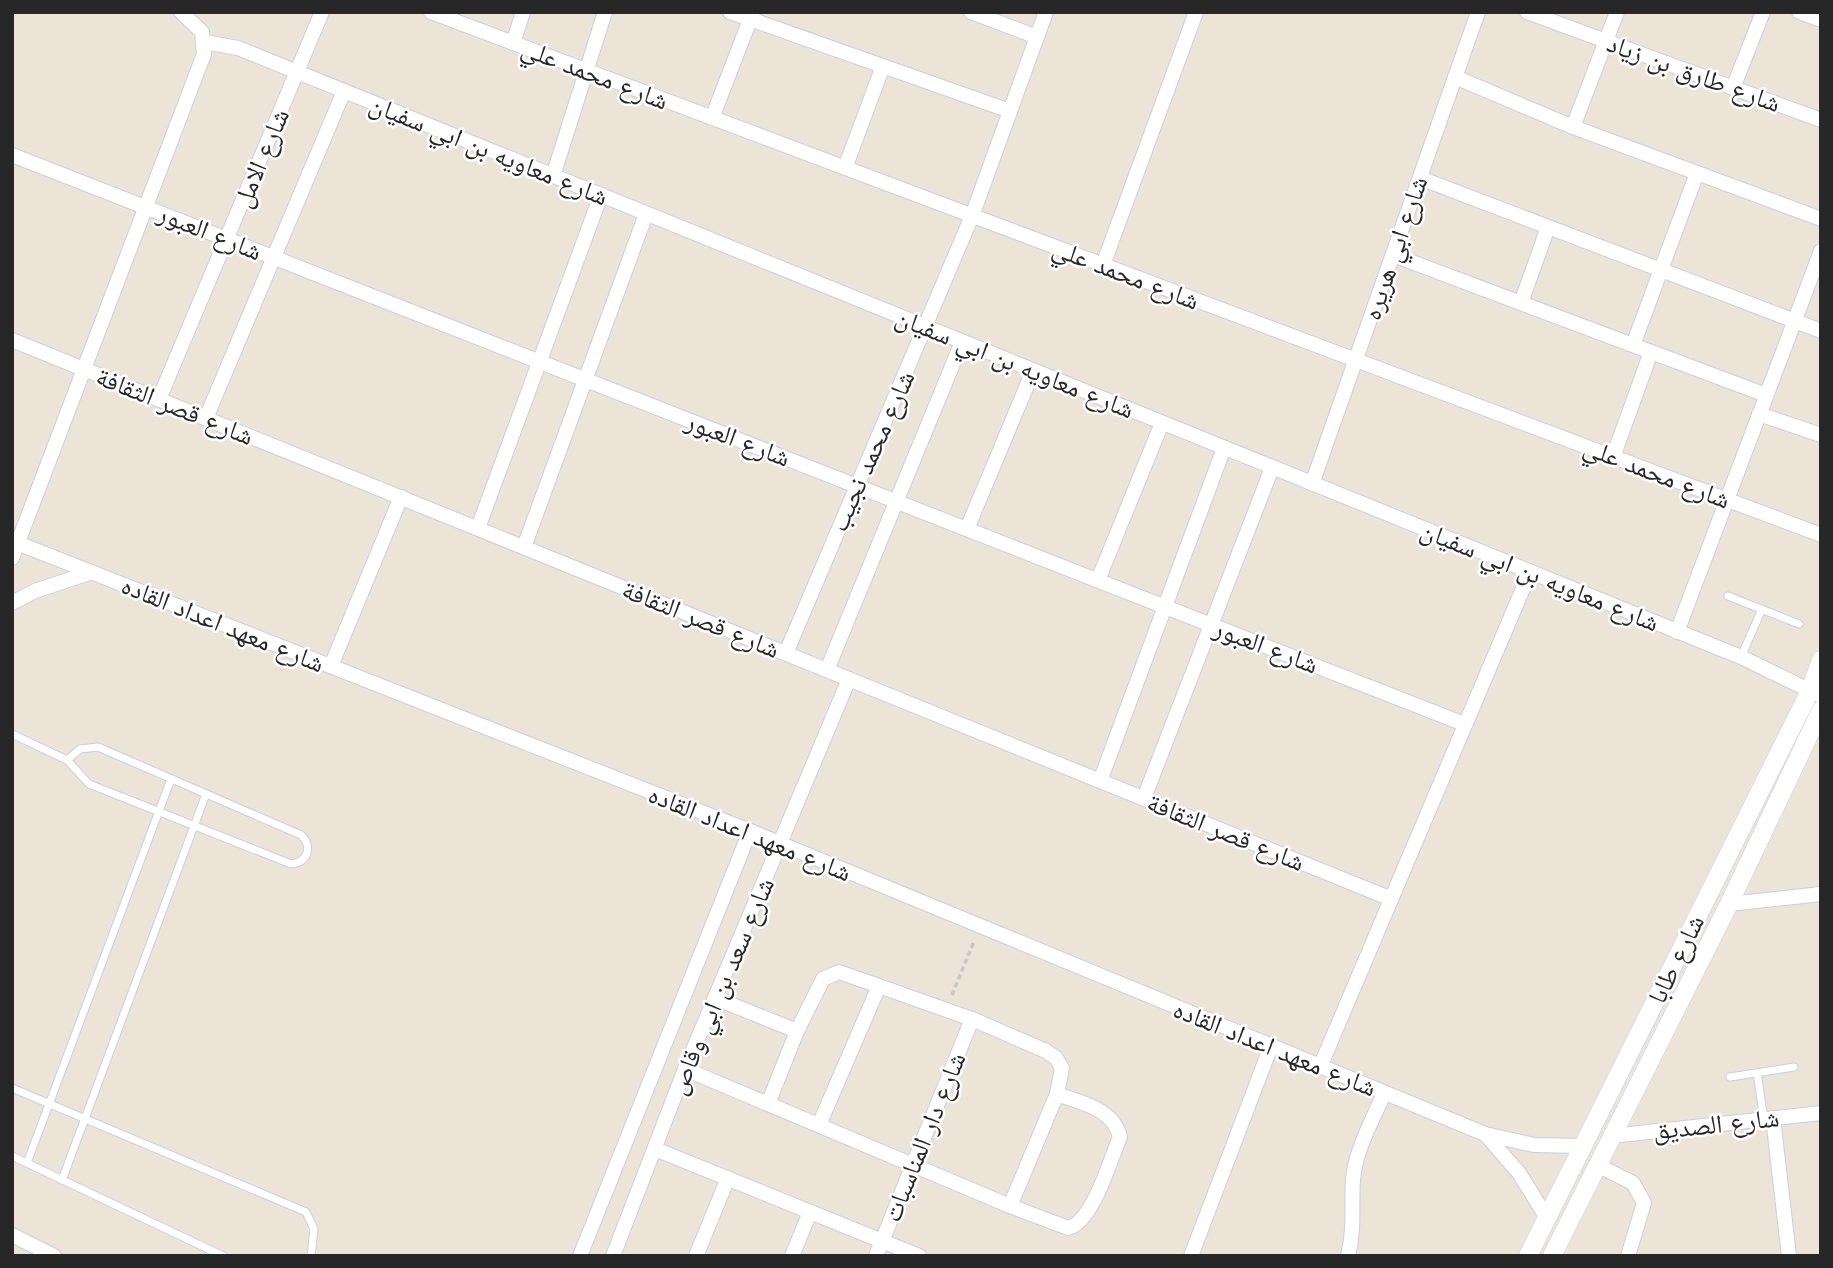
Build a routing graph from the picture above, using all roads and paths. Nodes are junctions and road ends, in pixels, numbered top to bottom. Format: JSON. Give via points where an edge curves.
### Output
{"nodes":[{"id":1,"x":181,"y":12,"type":"edge"},
{"id":2,"x":322,"y":12,"type":"edge"},
{"id":3,"x":431,"y":12,"type":"edge"},
{"id":4,"x":523,"y":12,"type":"edge"},
{"id":5,"x":605,"y":12,"type":"edge"},
{"id":6,"x":730,"y":12,"type":"edge"},
{"id":7,"x":971,"y":12,"type":"edge"},
{"id":8,"x":1046,"y":12,"type":"edge"},
{"id":9,"x":1196,"y":12,"type":"edge"},
{"id":10,"x":1478,"y":12,"type":"edge"},
{"id":11,"x":1527,"y":12,"type":"edge"},
{"id":12,"x":1617,"y":12,"type":"edge"},
{"id":13,"x":1763,"y":12,"type":"edge"},
{"id":14,"x":1799,"y":12,"type":"edge"},
{"id":15,"x":752,"y":16,"type":"edge"},
{"id":16,"x":1821,"y":20,"type":"edge"},
{"id":17,"x":1037,"y":37,"type":"junction"},
{"id":18,"x":1606,"y":41,"type":"junction"},
{"id":19,"x":205,"y":42,"type":"junction"},
{"id":20,"x":513,"y":43,"type":"junction"},
{"id":21,"x":883,"y":65,"type":"junction"},
{"id":22,"x":587,"y":71,"type":"junction"},
{"id":23,"x":297,"y":72,"type":"junction"},
{"id":24,"x":1455,"y":78,"type":"junction"},
{"id":25,"x":1733,"y":88,"type":"junction"},
{"id":26,"x":344,"y":91,"type":"junction"},
{"id":27,"x":1010,"y":111,"type":"junction"},
{"id":28,"x":712,"y":118,"type":"junction"},
{"id":29,"x":1821,"y":120,"type":"edge"},
{"id":30,"x":1573,"y":127,"type":"junction"},
{"id":31,"x":12,"y":155,"type":"edge"},
{"id":32,"x":845,"y":168,"type":"junction"},
{"id":33,"x":1697,"y":173,"type":"junction"},
{"id":34,"x":553,"y":176,"type":"junction"},
{"id":35,"x":1420,"y":178,"type":"junction"},
{"id":36,"x":601,"y":195,"type":"junction"},
{"id":37,"x":147,"y":207,"type":"junction"},
{"id":38,"x":646,"y":214,"type":"junction"},
{"id":39,"x":972,"y":216,"type":"junction"},
{"id":40,"x":1821,"y":219,"type":"edge"},
{"id":41,"x":1548,"y":227,"type":"junction"},
{"id":42,"x":226,"y":239,"type":"junction"},
{"id":43,"x":1821,"y":251,"type":"edge"},
{"id":44,"x":1393,"y":255,"type":"junction"},
{"id":45,"x":274,"y":258,"type":"junction"},
{"id":46,"x":1103,"y":265,"type":"junction"},
{"id":47,"x":1661,"y":270,"type":"junction"},
{"id":48,"x":1521,"y":303,"type":"junction"},
{"id":49,"x":1795,"y":321,"type":"junction"},
{"id":50,"x":926,"y":327,"type":"junction"},
{"id":51,"x":1821,"y":331,"type":"edge"},
{"id":52,"x":12,"y":340,"type":"edge"},
{"id":53,"x":962,"y":342,"type":"junction"},
{"id":54,"x":1633,"y":345,"type":"junction"},
{"id":55,"x":1651,"y":352,"type":"junction"},
{"id":56,"x":1356,"y":360,"type":"junction"},
{"id":57,"x":540,"y":362,"type":"junction"},
{"id":58,"x":86,"y":369,"type":"junction"},
{"id":59,"x":1033,"y":371,"type":"junction"},
{"id":60,"x":585,"y":379,"type":"junction"},
{"id":61,"x":1766,"y":395,"type":"junction"},
{"id":62,"x":159,"y":399,"type":"junction"},
{"id":63,"x":1759,"y":414,"type":"junction"},
{"id":64,"x":206,"y":418,"type":"junction"},
{"id":65,"x":1162,"y":423,"type":"junction"},
{"id":66,"x":1821,"y":435,"type":"edge"},
{"id":67,"x":1224,"y":448,"type":"junction"},
{"id":68,"x":1613,"y":457,"type":"junction"},
{"id":69,"x":1272,"y":468,"type":"junction"},
{"id":70,"x":1312,"y":484,"type":"junction"},
{"id":71,"x":856,"y":485,"type":"junction"},
{"id":72,"x":401,"y":497,"type":"junction"},
{"id":73,"x":1727,"y":500,"type":"junction"},
{"id":74,"x":896,"y":501,"type":"junction"},
{"id":75,"x":478,"y":528,"type":"junction"},
{"id":76,"x":967,"y":529,"type":"junction"},
{"id":77,"x":1821,"y":535,"type":"edge"},
{"id":78,"x":15,"y":542,"type":"edge"},
{"id":79,"x":524,"y":547,"type":"junction"},
{"id":80,"x":12,"y":558,"type":"edge"},
{"id":81,"x":92,"y":572,"type":"junction"},
{"id":82,"x":1530,"y":572,"type":"junction"},
{"id":83,"x":1098,"y":580,"type":"junction"},
{"id":84,"x":1728,"y":596,"type":"dead end"},
{"id":85,"x":12,"y":603,"type":"edge"},
{"id":86,"x":1165,"y":606,"type":"junction"},
{"id":87,"x":1762,"y":609,"type":"junction"},
{"id":88,"x":1799,"y":624,"type":"dead end"},
{"id":89,"x":1212,"y":625,"type":"junction"},
{"id":90,"x":1677,"y":632,"type":"junction"},
{"id":91,"x":786,"y":653,"type":"junction"},
{"id":92,"x":1741,"y":657,"type":"junction"},
{"id":93,"x":1821,"y":660,"type":"edge"},
{"id":94,"x":331,"y":666,"type":"junction"},
{"id":95,"x":827,"y":670,"type":"junction"},
{"id":96,"x":849,"y":679,"type":"junction"},
{"id":97,"x":1815,"y":694,"type":"edge"},
{"id":98,"x":1821,"y":710,"type":"edge"},
{"id":99,"x":1464,"y":724,"type":"junction"},
{"id":100,"x":12,"y":734,"type":"edge"},
{"id":101,"x":67,"y":760,"type":"junction"},
{"id":102,"x":171,"y":779,"type":"junction"},
{"id":103,"x":1100,"y":780,"type":"junction"},
{"id":104,"x":206,"y":794,"type":"junction"},
{"id":105,"x":1143,"y":798,"type":"junction"},
{"id":106,"x":159,"y":811,"type":"junction"},
{"id":107,"x":194,"y":825,"type":"junction"},
{"id":108,"x":750,"y":831,"type":"junction"},
{"id":109,"x":780,"y":844,"type":"junction"},
{"id":110,"x":1821,"y":894,"type":"edge"},
{"id":111,"x":1389,"y":898,"type":"junction"},
{"id":112,"x":1729,"y":904,"type":"junction"},
{"id":113,"x":981,"y":926,"type":"junction"},
{"id":114,"x":879,"y":986,"type":"junction"},
{"id":115,"x":715,"y":998,"type":"junction"},
{"id":116,"x":946,"y":1010,"type":"junction"},
{"id":117,"x":972,"y":1019,"type":"junction"},
{"id":118,"x":797,"y":1031,"type":"junction"},
{"id":119,"x":1271,"y":1046,"type":"junction"},
{"id":120,"x":1320,"y":1067,"type":"junction"},
{"id":121,"x":1794,"y":1067,"type":"dead end"},
{"id":122,"x":685,"y":1069,"type":"junction"},
{"id":123,"x":1757,"y":1073,"type":"junction"},
{"id":124,"x":1730,"y":1077,"type":"dead end"},
{"id":125,"x":12,"y":1088,"type":"edge"},
{"id":126,"x":1384,"y":1093,"type":"junction"},
{"id":127,"x":1057,"y":1094,"type":"junction"},
{"id":128,"x":49,"y":1104,"type":"junction"},
{"id":129,"x":768,"y":1104,"type":"junction"},
{"id":130,"x":1821,"y":1113,"type":"edge"},
{"id":131,"x":85,"y":1119,"type":"junction"},
{"id":132,"x":1768,"y":1119,"type":"junction"},
{"id":133,"x":818,"y":1125,"type":"junction"},
{"id":134,"x":1485,"y":1135,"type":"junction"},
{"id":135,"x":1612,"y":1136,"type":"junction"},
{"id":136,"x":1583,"y":1146,"type":"junction"},
{"id":137,"x":655,"y":1149,"type":"junction"},
{"id":138,"x":12,"y":1156,"type":"edge"},
{"id":139,"x":27,"y":1163,"type":"junction"},
{"id":140,"x":912,"y":1165,"type":"junction"},
{"id":141,"x":1597,"y":1166,"type":"junction"},
{"id":142,"x":728,"y":1178,"type":"junction"},
{"id":143,"x":62,"y":1180,"type":"junction"},
{"id":144,"x":1010,"y":1206,"type":"junction"},
{"id":145,"x":810,"y":1212,"type":"junction"},
{"id":146,"x":1547,"y":1218,"type":"junction"},
{"id":147,"x":12,"y":1235,"type":"edge"},
{"id":148,"x":882,"y":1241,"type":"junction"},
{"id":149,"x":54,"y":1256,"type":"edge"},
{"id":150,"x":223,"y":1256,"type":"edge"},
{"id":151,"x":311,"y":1256,"type":"edge"},
{"id":152,"x":580,"y":1256,"type":"edge"},
{"id":153,"x":613,"y":1256,"type":"edge"},
{"id":154,"x":696,"y":1256,"type":"edge"},
{"id":155,"x":792,"y":1256,"type":"edge"},
{"id":156,"x":876,"y":1256,"type":"edge"},
{"id":157,"x":919,"y":1256,"type":"edge"},
{"id":158,"x":1191,"y":1256,"type":"edge"},
{"id":159,"x":1348,"y":1256,"type":"edge"},
{"id":160,"x":1528,"y":1256,"type":"edge"},
{"id":161,"x":1552,"y":1256,"type":"edge"},
{"id":162,"x":1628,"y":1256,"type":"edge"},
{"id":163,"x":1789,"y":1256,"type":"edge"}],
"edges":[{"from":1,"to":19,"type":"street"},
{"from":2,"to":23,"type":"street","name":"شارع الامل"},
{"from":3,"to":20,"type":"street","name":"شارع محمد علي"},
{"from":4,"to":20,"type":"street"},
{"from":5,"to":22,"type":"street"},
{"from":6,"to":15,"type":"street"},
{"from":7,"to":17,"type":"street"},
{"from":8,"to":17,"type":"street","name":"شارع محمد نجيب"},
{"from":9,"to":46,"type":"street"},
{"from":10,"to":24,"type":"street","name":"شارع ابي هريره"},
{"from":11,"to":18,"type":"street","name":"شارع طارق بن زياد"},
{"from":12,"to":18,"type":"street"},
{"from":13,"to":25,"type":"street"},
{"from":14,"to":16,"type":"street"},
{"from":15,"to":21,"type":"street"},
{"from":15,"to":28,"type":"street"},
{"from":17,"to":27,"type":"street","name":"شارع محمد نجيب"},
{"from":18,"to":25,"type":"street","name":"شارع طارق بن زياد"},
{"from":18,"to":30,"type":"street"},
{"from":19,"to":23,"type":"street","name":"شارع معاويه بن ابي سفيان","via":[[238,48]]},
{"from":19,"to":37,"type":"street"},
{"from":20,"to":22,"type":"street","name":"شارع محمد علي"},
{"from":21,"to":27,"type":"street"},
{"from":21,"to":32,"type":"street"},
{"from":22,"to":28,"type":"street","name":"شارع محمد علي"},
{"from":22,"to":34,"type":"street"},
{"from":23,"to":26,"type":"street","name":"شارع معاويه بن ابي سفيان"},
{"from":23,"to":42,"type":"street","name":"شارع الامل"},
{"from":24,"to":30,"type":"street"},
{"from":24,"to":35,"type":"street","name":"شارع ابي هريره"},
{"from":25,"to":29,"type":"street","name":"شارع طارق بن زياد"},
{"from":26,"to":34,"type":"street","name":"شارع معاويه بن ابي سفيان"},
{"from":26,"to":45,"type":"street","name":"شارع الامل"},
{"from":27,"to":39,"type":"street","name":"شارع محمد نجيب"},
{"from":28,"to":32,"type":"street","name":"شارع محمد علي"},
{"from":30,"to":33,"type":"street"},
{"from":31,"to":37,"type":"street","name":"شارع العبور"},
{"from":32,"to":39,"type":"street","name":"شارع محمد علي"},
{"from":33,"to":40,"type":"street"},
{"from":33,"to":47,"type":"street"},
{"from":34,"to":36,"type":"street","name":"شارع معاويه بن ابي سفيان"},
{"from":35,"to":41,"type":"street"},
{"from":35,"to":44,"type":"street","name":"شارع ابي هريره"},
{"from":36,"to":38,"type":"street","name":"شارع معاويه بن ابي سفيان"},
{"from":36,"to":57,"type":"street"},
{"from":37,"to":42,"type":"street","name":"شارع العبور"},
{"from":37,"to":58,"type":"street"},
{"from":38,"to":50,"type":"street","name":"شارع معاويه بن ابي سفيان"},
{"from":38,"to":60,"type":"street"},
{"from":39,"to":46,"type":"street","name":"شارع محمد علي"},
{"from":39,"to":50,"type":"street","name":"شارع محمد نجيب"},
{"from":41,"to":47,"type":"street"},
{"from":41,"to":48,"type":"street"},
{"from":42,"to":45,"type":"street","name":"شارع العبور"},
{"from":42,"to":62,"type":"street","name":"شارع الامل"},
{"from":43,"to":49,"type":"street"},
{"from":44,"to":48,"type":"street"},
{"from":44,"to":56,"type":"street","name":"شارع ابي هريره"},
{"from":45,"to":57,"type":"street","name":"شارع العبور"},
{"from":45,"to":64,"type":"street","name":"شارع الامل"},
{"from":46,"to":56,"type":"street","name":"شارع محمد علي"},
{"from":47,"to":49,"type":"street"},
{"from":47,"to":54,"type":"street"},
{"from":48,"to":54,"type":"street"},
{"from":49,"to":51,"type":"street"},
{"from":49,"to":61,"type":"street"},
{"from":50,"to":53,"type":"street","name":"شارع معاويه بن ابي سفيان"},
{"from":50,"to":71,"type":"street","name":"شارع محمد نجيب"},
{"from":52,"to":58,"type":"street","name":"شارع قصر الثقافة"},
{"from":53,"to":59,"type":"street","name":"شارع معاويه بن ابي سفيان"},
{"from":53,"to":74,"type":"street","name":"شارع محمد نجيب"},
{"from":54,"to":55,"type":"street"},
{"from":55,"to":61,"type":"street"},
{"from":55,"to":68,"type":"street"},
{"from":56,"to":68,"type":"street","name":"شارع محمد علي"},
{"from":56,"to":70,"type":"street","name":"شارع ابي هريره"},
{"from":57,"to":60,"type":"street","name":"شارع العبور"},
{"from":57,"to":75,"type":"street"},
{"from":58,"to":62,"type":"street","name":"شارع قصر الثقافة"},
{"from":58,"to":78,"type":"street"},
{"from":59,"to":65,"type":"street","name":"شارع معاويه بن ابي سفيان"},
{"from":59,"to":76,"type":"street"},
{"from":60,"to":71,"type":"street","name":"شارع العبور"},
{"from":60,"to":79,"type":"street"},
{"from":61,"to":63,"type":"street"},
{"from":62,"to":64,"type":"street","name":"شارع قصر الثقافة"},
{"from":63,"to":66,"type":"street"},
{"from":63,"to":73,"type":"street"},
{"from":64,"to":72,"type":"street","name":"شارع قصر الثقافة"},
{"from":65,"to":67,"type":"street","name":"شارع معاويه بن ابي سفيان"},
{"from":65,"to":83,"type":"street"},
{"from":67,"to":69,"type":"street","name":"شارع معاويه بن ابي سفيان"},
{"from":67,"to":86,"type":"street"},
{"from":68,"to":73,"type":"street","name":"شارع محمد علي"},
{"from":69,"to":70,"type":"street","name":"شارع معاويه بن ابي سفيان"},
{"from":69,"to":89,"type":"street"},
{"from":70,"to":82,"type":"street","name":"شارع معاويه بن ابي سفيان"},
{"from":71,"to":74,"type":"street","name":"شارع العبور"},
{"from":71,"to":91,"type":"street","name":"شارع محمد نجيب"},
{"from":72,"to":75,"type":"street","name":"شارع قصر الثقافة"},
{"from":72,"to":94,"type":"street"},
{"from":73,"to":77,"type":"street","name":"شارع محمد علي"},
{"from":73,"to":90,"type":"street"},
{"from":74,"to":76,"type":"street","name":"شارع العبور"},
{"from":74,"to":95,"type":"street","name":"شارع محمد نجيب"},
{"from":75,"to":79,"type":"street","name":"شارع قصر الثقافة"},
{"from":76,"to":83,"type":"street","name":"شارع العبور"},
{"from":78,"to":80,"type":"street"},
{"from":78,"to":81,"type":"street","name":"شارع معهد اعداد القاده"},
{"from":79,"to":91,"type":"street","name":"شارع قصر الثقافة"},
{"from":81,"to":85,"type":"street"},
{"from":81,"to":94,"type":"street","name":"شارع معهد اعداد القاده"},
{"from":82,"to":90,"type":"street","name":"شارع معاويه بن ابي سفيان"},
{"from":82,"to":99,"type":"street"},
{"from":83,"to":86,"type":"street","name":"شارع العبور"},
{"from":84,"to":87,"type":"lane"},
{"from":86,"to":89,"type":"street","name":"شارع العبور"},
{"from":86,"to":103,"type":"street"},
{"from":87,"to":88,"type":"lane"},
{"from":87,"to":92,"type":"lane"},
{"from":89,"to":99,"type":"street","name":"شارع العبور"},
{"from":89,"to":105,"type":"street"},
{"from":90,"to":92,"type":"street","name":"شارع معاويه بن ابي سفيان"},
{"from":91,"to":95,"type":"street","name":"شارع قصر الثقافة"},
{"from":92,"to":97,"type":"street","name":"شارع معاويه بن ابي سفيان"},
{"from":93,"to":97,"type":"street","name":"شارع طابا"},
{"from":94,"to":108,"type":"street","name":"شارع معهد اعداد القاده"},
{"from":95,"to":96,"type":"street","name":"شارع قصر الثقافة"},
{"from":96,"to":103,"type":"street","name":"شارع قصر الثقافة"},
{"from":96,"to":109,"type":"street","name":"شارع سعد بن ابي وقاص"},
{"from":97,"to":136,"type":"street","name":"شارع طابا"},
{"from":98,"to":112,"type":"street","name":"شارع طابا"},
{"from":99,"to":111,"type":"street"},
{"from":100,"to":101,"type":"lane"},
{"from":101,"to":102,"type":"lane","via":[[80,749],[98,747]]},
{"from":101,"to":106,"type":"lane","via":[[89,784]]},
{"from":102,"to":104,"type":"lane"},
{"from":102,"to":106,"type":"lane"},
{"from":103,"to":105,"type":"street","name":"شارع قصر الثقافة"},
{"from":104,"to":107,"type":"lane"},
{"from":104,"to":107,"type":"lane","via":[[301,835],[308,843],[307,854],[301,862],[291,864]]},
{"from":105,"to":111,"type":"street","name":"شارع قصر الثقافة"},
{"from":106,"to":107,"type":"lane"},
{"from":106,"to":128,"type":"lane"},
{"from":107,"to":131,"type":"lane"},
{"from":108,"to":109,"type":"street","name":"شارع معهد اعداد القاده"},
{"from":108,"to":152,"type":"street","name":"شارع سعد بن ابي وقاص"},
{"from":109,"to":113,"type":"street","name":"شارع معهد اعداد القاده"},
{"from":109,"to":115,"type":"street","name":"شارع سعد بن ابي وقاص"},
{"from":110,"to":112,"type":"street"},
{"from":111,"to":120,"type":"street"},
{"from":112,"to":135,"type":"street","name":"شارع طابا"},
{"from":113,"to":116,"type":"path"},
{"from":113,"to":119,"type":"street","name":"شارع معهد اعداد القاده"},
{"from":114,"to":116,"type":"street"},
{"from":114,"to":118,"type":"street","via":[[831,973],[817,986]]},
{"from":114,"to":133,"type":"street"},
{"from":115,"to":118,"type":"street"},
{"from":115,"to":122,"type":"street","name":"شارع سعد بن ابي وقاص"},
{"from":116,"to":117,"type":"street"},
{"from":117,"to":127,"type":"street","via":[[1056,1058],[1062,1076]]},
{"from":117,"to":140,"type":"street","name":"شارع دار المناسبات"},
{"from":118,"to":129,"type":"street"},
{"from":119,"to":120,"type":"street","name":"شارع معهد اعداد القاده"},
{"from":119,"to":158,"type":"street"},
{"from":120,"to":126,"type":"street","name":"شارع معهد اعداد القاده"},
{"from":121,"to":123,"type":"lane"},
{"from":122,"to":129,"type":"street"},
{"from":122,"to":137,"type":"street","name":"شارع سعد بن ابي وقاص"},
{"from":123,"to":124,"type":"lane"},
{"from":123,"to":132,"type":"lane"},
{"from":125,"to":128,"type":"lane"},
{"from":126,"to":134,"type":"street","name":"شارع معهد اعداد القاده"},
{"from":126,"to":159,"type":"street","via":[[1357,1156]]},
{"from":127,"to":144,"type":"street"},
{"from":127,"to":144,"type":"street","via":[[1104,1112],[1118,1127],[1119,1137],[1087,1216],[1076,1226],[1060,1227]]},
{"from":128,"to":131,"type":"lane"},
{"from":128,"to":139,"type":"lane"},
{"from":129,"to":133,"type":"street"},
{"from":130,"to":132,"type":"street","name":"شارع الصديق"},
{"from":131,"to":143,"type":"lane"},
{"from":131,"to":151,"type":"lane","via":[[306,1212],[314,1228]]},
{"from":132,"to":135,"type":"street","name":"شارع الصديق"},
{"from":132,"to":163,"type":"street"},
{"from":133,"to":140,"type":"street"},
{"from":134,"to":136,"type":"street","name":"شارع معهد اعداد القاده","via":[[1534,1145]]},
{"from":134,"to":146,"type":"street","name":"شارع معهد اعداد القاده","via":[[1519,1173]]},
{"from":135,"to":141,"type":"street","name":"شارع طابا"},
{"from":136,"to":146,"type":"street","name":"شارع طابا"},
{"from":137,"to":142,"type":"street"},
{"from":137,"to":153,"type":"street","name":"شارع سعد بن ابي وقاص"},
{"from":138,"to":139,"type":"lane"},
{"from":139,"to":143,"type":"lane"},
{"from":140,"to":144,"type":"street"},
{"from":140,"to":148,"type":"street","name":"شارع دار المناسبات"},
{"from":141,"to":161,"type":"street","name":"شارع طابا"},
{"from":141,"to":162,"type":"street","via":[[1633,1183],[1644,1203]]},
{"from":142,"to":145,"type":"street"},
{"from":142,"to":154,"type":"street"},
{"from":143,"to":150,"type":"lane"},
{"from":145,"to":148,"type":"street"},
{"from":145,"to":155,"type":"street"},
{"from":146,"to":160,"type":"street","name":"شارع طابا"},
{"from":147,"to":149,"type":"street"},
{"from":148,"to":156,"type":"street","name":"شارع دار المناسبات"},
{"from":148,"to":157,"type":"street"}]}
